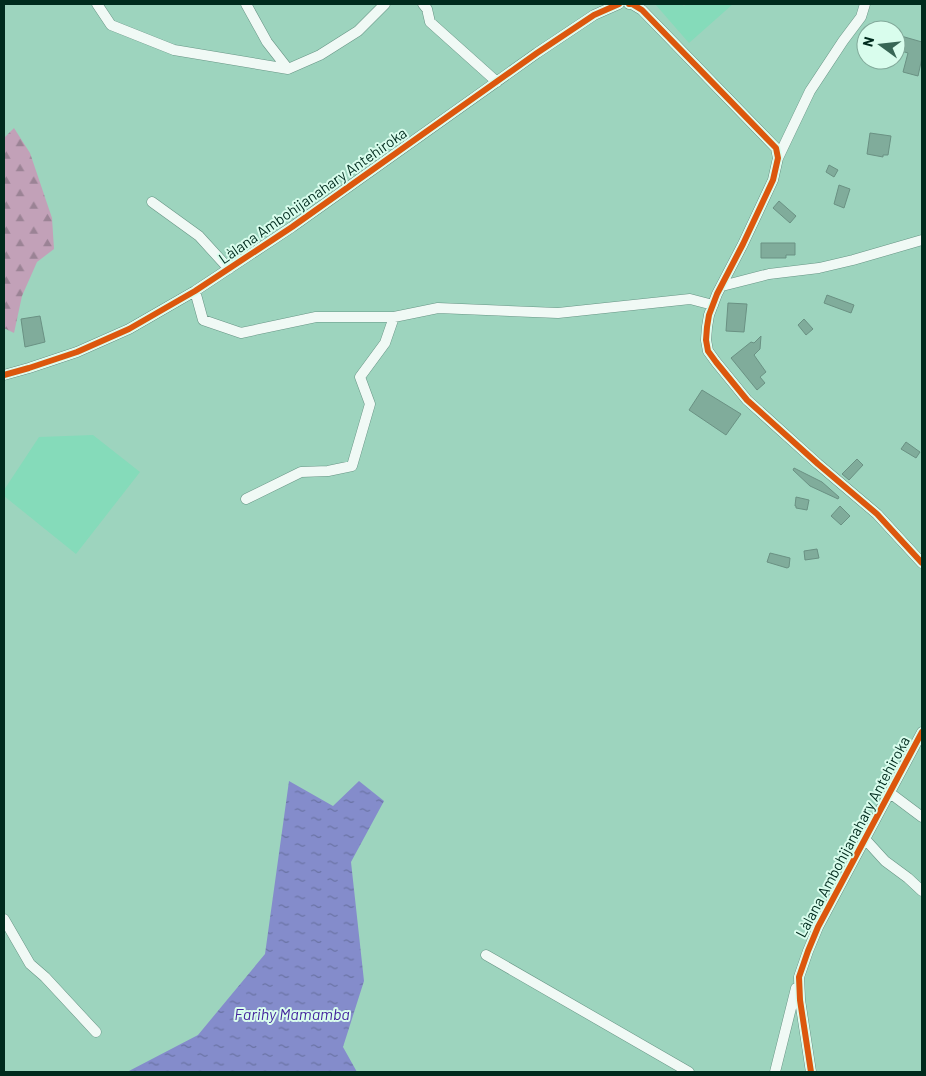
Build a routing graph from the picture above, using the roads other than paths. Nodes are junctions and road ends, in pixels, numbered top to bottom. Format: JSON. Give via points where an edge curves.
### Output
{"nodes":[{"id":1,"x":97,"y":4,"type":"edge"},
{"id":2,"x":246,"y":4,"type":"edge"},
{"id":3,"x":385,"y":4,"type":"edge"},
{"id":4,"x":423,"y":4,"type":"edge"},
{"id":5,"x":618,"y":4,"type":"edge"},
{"id":6,"x":629,"y":4,"type":"edge"},
{"id":7,"x":865,"y":4,"type":"edge"},
{"id":8,"x":640,"y":7,"type":"edge"},
{"id":9,"x":288,"y":69,"type":"junction"},
{"id":10,"x":497,"y":82,"type":"junction"},
{"id":11,"x":778,"y":158,"type":"junction"},
{"id":12,"x":152,"y":202,"type":"dead end"},
{"id":13,"x":922,"y":240,"type":"edge"},
{"id":14,"x":229,"y":269,"type":"junction"},
{"id":15,"x":722,"y":286,"type":"junction"},
{"id":16,"x":195,"y":291,"type":"junction"},
{"id":17,"x":714,"y":305,"type":"junction"},
{"id":18,"x":394,"y":317,"type":"junction"},
{"id":19,"x":4,"y":375,"type":"edge"},
{"id":20,"x":246,"y":499,"type":"dead end"},
{"id":21,"x":922,"y":563,"type":"edge"},
{"id":22,"x":922,"y":732,"type":"edge"},
{"id":23,"x":890,"y":793,"type":"junction"},
{"id":24,"x":922,"y":817,"type":"edge"},
{"id":25,"x":865,"y":839,"type":"junction"},
{"id":26,"x":922,"y":891,"type":"edge"},
{"id":27,"x":4,"y":919,"type":"edge"},
{"id":28,"x":486,"y":955,"type":"dead end"},
{"id":29,"x":799,"y":977,"type":"junction"},
{"id":30,"x":96,"y":1032,"type":"dead end"},
{"id":31,"x":689,"y":1072,"type":"edge"},
{"id":32,"x":775,"y":1072,"type":"edge"},
{"id":33,"x":811,"y":1072,"type":"edge"}],
"edges":[{"from":1,"to":9,"type":"street","via":[[110,25],[174,50]]},
{"from":2,"to":9,"type":"street","via":[[267,42]]},
{"from":3,"to":9,"type":"street","via":[[358,31],[320,55]]},
{"from":4,"to":10,"type":"street","via":[[430,22]]},
{"from":5,"to":10,"type":"street","name":"Làlana Ambohijanahary Antehiroka","via":[[594,15]]},
{"from":6,"to":8,"type":"street"},
{"from":7,"to":11,"type":"street","via":[[860,17],[810,92]]},
{"from":8,"to":11,"type":"street","via":[[776,148]]},
{"from":10,"to":14,"type":"street","name":"Làlana Ambohijanahary Antehiroka"},
{"from":11,"to":15,"type":"street","via":[[773,180]]},
{"from":12,"to":14,"type":"street","via":[[199,236]]},
{"from":13,"to":15,"type":"street","via":[[819,268],[769,274]]},
{"from":14,"to":16,"type":"street","name":"Làlana Ambohijanahary Antehiroka"},
{"from":15,"to":17,"type":"street"},
{"from":16,"to":18,"type":"street","via":[[203,320],[242,334],[316,317]]},
{"from":16,"to":19,"type":"street","name":"Làlana Ambohijanahary Antehiroka","via":[[129,329],[86,348]]},
{"from":17,"to":18,"type":"street","via":[[690,299],[558,313],[438,308]]},
{"from":17,"to":21,"type":"street","via":[[709,315],[706,340],[708,351],[716,362],[747,400],[877,514]]},
{"from":18,"to":20,"type":"street","via":[[385,343],[360,377],[370,404],[352,466],[301,472]]},
{"from":22,"to":23,"type":"street","name":"Làlana Ambohijanahary Antehiroka"},
{"from":23,"to":24,"type":"street"},
{"from":23,"to":25,"type":"street","name":"Làlana Ambohijanahary Antehiroka"},
{"from":25,"to":26,"type":"street","via":[[885,861]]},
{"from":25,"to":29,"type":"street","name":"Làlana Ambohijanahary Antehiroka","via":[[818,927]]},
{"from":27,"to":30,"type":"street","via":[[30,964]]},
{"from":28,"to":31,"type":"street"},
{"from":29,"to":32,"type":"street"},
{"from":29,"to":33,"type":"street","name":"Làlana Ambohijanahary Antehiroka"}]}
